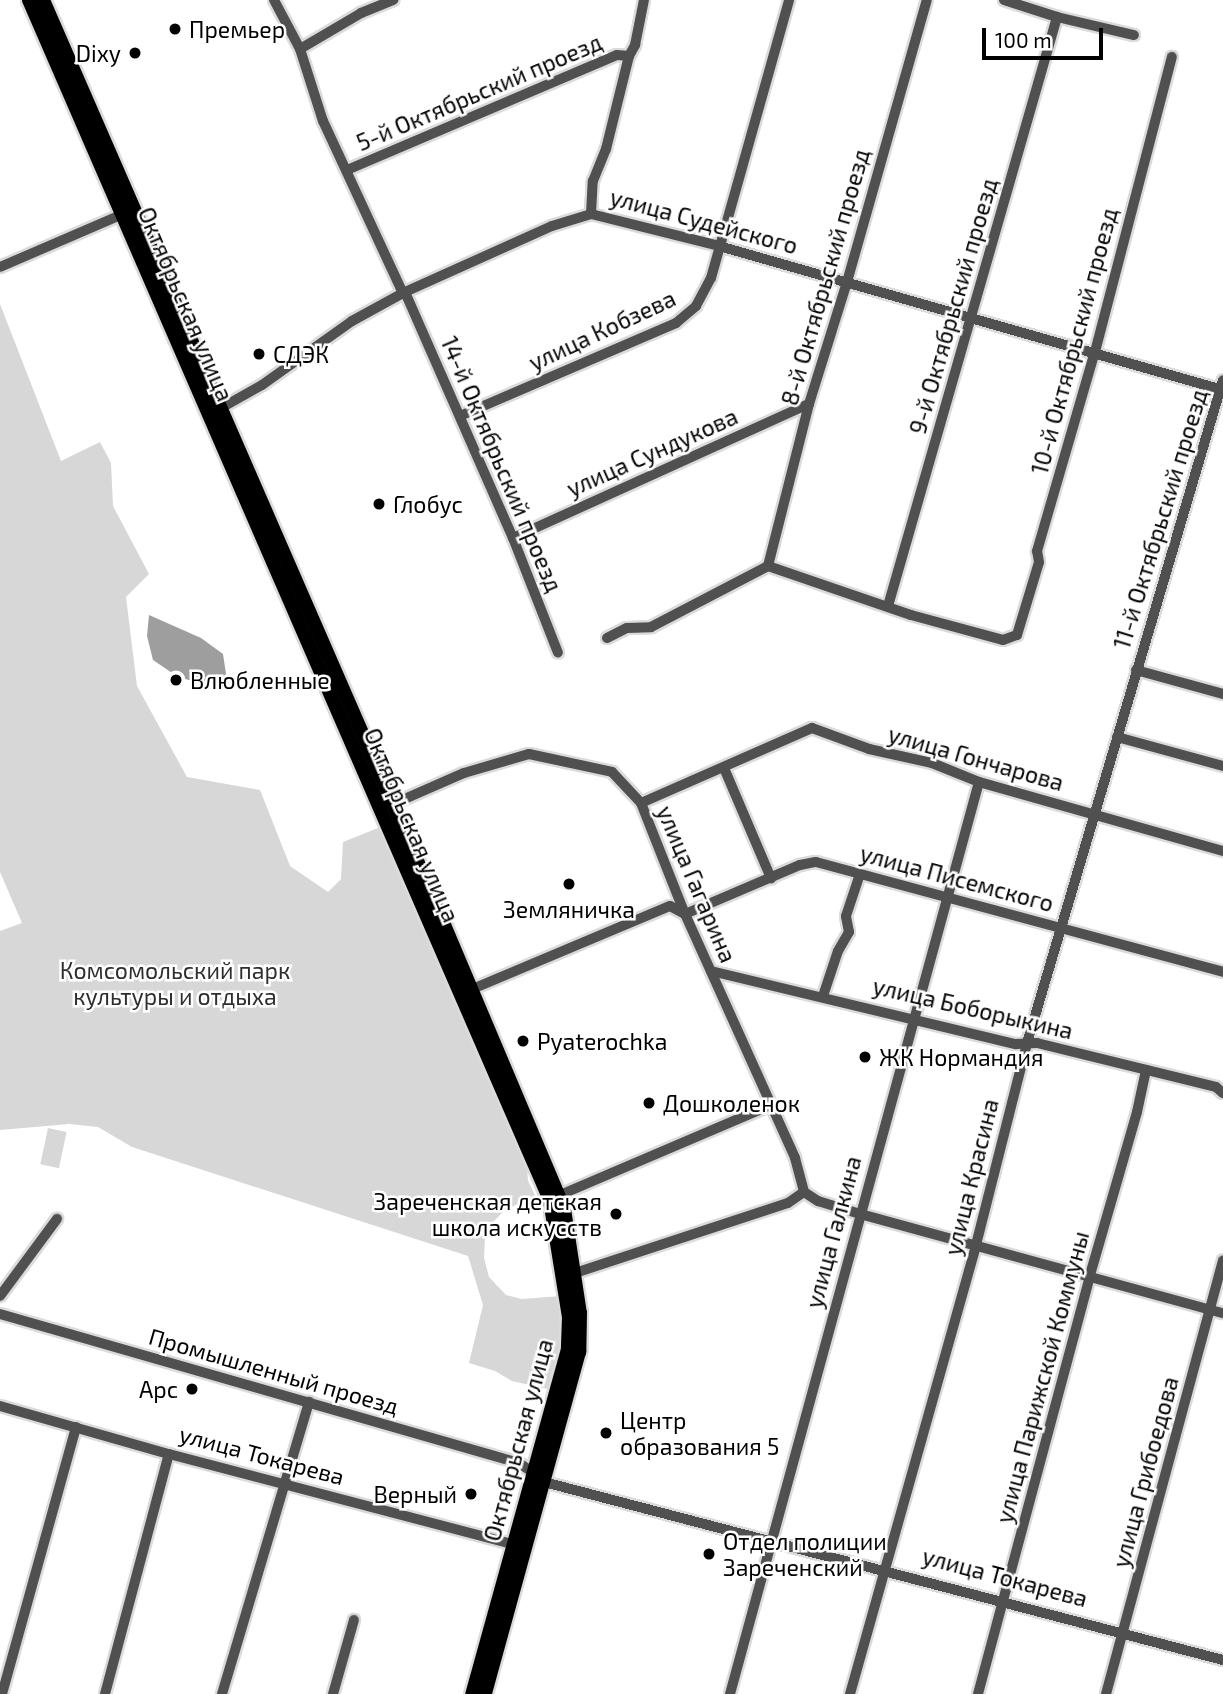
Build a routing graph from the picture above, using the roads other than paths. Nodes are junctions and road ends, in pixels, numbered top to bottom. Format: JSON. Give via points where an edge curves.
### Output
{"nodes":[{"id":1,"x":29,"y":0,"type":"edge"},
{"id":2,"x":43,"y":0,"type":"edge"},
{"id":3,"x":274,"y":0,"type":"edge"},
{"id":4,"x":393,"y":0,"type":"edge"},
{"id":5,"x":645,"y":0,"type":"edge"},
{"id":6,"x":789,"y":0,"type":"edge"},
{"id":7,"x":927,"y":0,"type":"edge"},
{"id":8,"x":1004,"y":0,"type":"edge"},
{"id":9,"x":1057,"y":17,"type":"junction"},
{"id":10,"x":1134,"y":35,"type":"dead end"},
{"id":11,"x":300,"y":49,"type":"junction"},
{"id":12,"x":629,"y":56,"type":"junction"},
{"id":13,"x":1172,"y":57,"type":"dead end"},
{"id":14,"x":347,"y":170,"type":"junction"},
{"id":15,"x":128,"y":212,"type":"junction"},
{"id":16,"x":591,"y":214,"type":"junction"},
{"id":17,"x":719,"y":246,"type":"junction"},
{"id":18,"x":0,"y":267,"type":"edge"},
{"id":19,"x":847,"y":282,"type":"junction"},
{"id":20,"x":404,"y":293,"type":"junction"},
{"id":21,"x":971,"y":318,"type":"junction"},
{"id":22,"x":1095,"y":352,"type":"junction"},
{"id":23,"x":1222,"y":386,"type":"edge"},
{"id":24,"x":809,"y":404,"type":"junction"},
{"id":25,"x":215,"y":411,"type":"junction"},
{"id":26,"x":460,"y":416,"type":"junction"},
{"id":27,"x":513,"y":538,"type":"junction"},
{"id":28,"x":768,"y":566,"type":"junction"},
{"id":29,"x":888,"y":606,"type":"junction"},
{"id":30,"x":607,"y":638,"type":"dead end"},
{"id":31,"x":558,"y":653,"type":"dead end"},
{"id":32,"x":1136,"y":670,"type":"junction"},
{"id":33,"x":1223,"y":694,"type":"edge"},
{"id":34,"x":1117,"y":737,"type":"junction"},
{"id":35,"x":1223,"y":766,"type":"edge"},
{"id":36,"x":724,"y":768,"type":"junction"},
{"id":37,"x":979,"y":782,"type":"junction"},
{"id":38,"x":641,"y":803,"type":"junction"},
{"id":39,"x":393,"y":804,"type":"junction"},
{"id":40,"x":1094,"y":814,"type":"junction"},
{"id":41,"x":1223,"y":851,"type":"edge"},
{"id":42,"x":860,"y":874,"type":"junction"},
{"id":43,"x":771,"y":878,"type":"junction"},
{"id":44,"x":947,"y":895,"type":"junction"},
{"id":45,"x":685,"y":914,"type":"junction"},
{"id":46,"x":1063,"y":928,"type":"junction"},
{"id":47,"x":711,"y":971,"type":"junction"},
{"id":48,"x":1223,"y":972,"type":"edge"},
{"id":49,"x":470,"y":990,"type":"junction"},
{"id":50,"x":823,"y":996,"type":"junction"},
{"id":51,"x":913,"y":1018,"type":"junction"},
{"id":52,"x":1027,"y":1043,"type":"junction"},
{"id":53,"x":1146,"y":1070,"type":"junction"},
{"id":54,"x":1223,"y":1093,"type":"edge"},
{"id":55,"x":771,"y":1105,"type":"junction"},
{"id":56,"x":804,"y":1192,"type":"junction"},
{"id":57,"x":555,"y":1197,"type":"junction"},
{"id":58,"x":860,"y":1214,"type":"junction"},
{"id":59,"x":57,"y":1219,"type":"dead end"},
{"id":60,"x":976,"y":1245,"type":"junction"},
{"id":61,"x":1223,"y":1260,"type":"edge"},
{"id":62,"x":575,"y":1273,"type":"junction"},
{"id":63,"x":1090,"y":1275,"type":"junction"},
{"id":64,"x":0,"y":1296,"type":"edge"},
{"id":65,"x":1210,"y":1309,"type":"junction"},
{"id":66,"x":1223,"y":1313,"type":"edge"},
{"id":67,"x":0,"y":1314,"type":"edge"},
{"id":68,"x":309,"y":1402,"type":"junction"},
{"id":69,"x":0,"y":1406,"type":"edge"},
{"id":70,"x":76,"y":1427,"type":"junction"},
{"id":71,"x":169,"y":1454,"type":"junction"},
{"id":72,"x":539,"y":1478,"type":"junction"},
{"id":73,"x":284,"y":1484,"type":"junction"},
{"id":74,"x":770,"y":1539,"type":"junction"},
{"id":75,"x":519,"y":1546,"type":"junction"},
{"id":76,"x":886,"y":1569,"type":"junction"},
{"id":77,"x":1005,"y":1601,"type":"junction"},
{"id":78,"x":354,"y":1620,"type":"dead end"},
{"id":79,"x":1124,"y":1633,"type":"junction"},
{"id":80,"x":1223,"y":1660,"type":"edge"},
{"id":81,"x":2,"y":1694,"type":"edge"},
{"id":82,"x":105,"y":1694,"type":"edge"},
{"id":83,"x":222,"y":1694,"type":"edge"},
{"id":84,"x":333,"y":1694,"type":"edge"},
{"id":85,"x":472,"y":1694,"type":"edge"},
{"id":86,"x":485,"y":1694,"type":"edge"},
{"id":87,"x":730,"y":1694,"type":"edge"},
{"id":88,"x":850,"y":1694,"type":"edge"},
{"id":89,"x":978,"y":1694,"type":"edge"},
{"id":90,"x":1106,"y":1694,"type":"edge"}],
"edges":[{"from":1,"to":15,"type":"main road","name":"Октябрьская улица"},
{"from":2,"to":15,"type":"main road","name":"Октябрьская улица"},
{"from":3,"to":11,"type":"street","name":"14-й Октябрьский проезд"},
{"from":4,"to":11,"type":"street"},
{"from":5,"to":12,"type":"street"},
{"from":6,"to":17,"type":"street","name":"улица Кобзева"},
{"from":7,"to":19,"type":"street","name":"8-й Октябрьский проезд"},
{"from":8,"to":9,"type":"street"},
{"from":9,"to":10,"type":"street"},
{"from":9,"to":21,"type":"street","name":"9-й Октябрьский проезд"},
{"from":11,"to":14,"type":"street","name":"14-й Октябрьский проезд","via":[[323,121]]},
{"from":12,"to":14,"type":"street","name":"5-й Октябрьский проезд","via":[[617,55]]},
{"from":12,"to":16,"type":"street","via":[[606,149],[593,181]]},
{"from":13,"to":22,"type":"street","name":"10-й Октябрьский проезд"},
{"from":14,"to":20,"type":"street","name":"14-й Октябрьский проезд"},
{"from":15,"to":18,"type":"street"},
{"from":15,"to":25,"type":"main road","name":"Октябрьская улица"},
{"from":16,"to":17,"type":"street","name":"улица Судейского"},
{"from":16,"to":20,"type":"street","name":"улица Судейского","via":[[552,226]]},
{"from":17,"to":19,"type":"street","name":"улица Судейского"},
{"from":17,"to":26,"type":"street","name":"улица Кобзева","via":[[707,286],[688,315]]},
{"from":19,"to":21,"type":"street","name":"улица Судейского"},
{"from":19,"to":24,"type":"street","name":"8-й Октябрьский проезд"},
{"from":20,"to":25,"type":"street","name":"улица Судейского","via":[[352,321],[262,385]]},
{"from":20,"to":26,"type":"street","name":"14-й Октябрьский проезд"},
{"from":21,"to":22,"type":"street","name":"улица Судейского"},
{"from":21,"to":29,"type":"street","name":"9-й Октябрьский проезд"},
{"from":22,"to":23,"type":"street","name":"улица Судейского"},
{"from":22,"to":29,"type":"street","name":"10-й Октябрьский проезд","via":[[1017,635],[1003,640]]},
{"from":23,"to":32,"type":"street","name":"11-й Октябрьский проезд"},
{"from":24,"to":27,"type":"street","name":"улица Сундукова"},
{"from":24,"to":28,"type":"street","name":"8-й Октябрьский проезд"},
{"from":25,"to":39,"type":"main road","name":"Октябрьская улица"},
{"from":25,"to":57,"type":"main road","name":"Октябрьская улица"},
{"from":26,"to":27,"type":"street","name":"14-й Октябрьский проезд"},
{"from":27,"to":31,"type":"street","name":"14-й Октябрьский проезд"},
{"from":28,"to":29,"type":"street"},
{"from":28,"to":30,"type":"street","via":[[651,627],[627,628]]},
{"from":32,"to":33,"type":"street"},
{"from":32,"to":34,"type":"street","name":"улица Красина"},
{"from":34,"to":35,"type":"street"},
{"from":34,"to":40,"type":"street","name":"улица Красина"},
{"from":36,"to":37,"type":"street","name":"улица Гончарова","via":[[812,728],[869,749],[932,763]]},
{"from":36,"to":38,"type":"street","name":"улица Гончарова"},
{"from":36,"to":43,"type":"street"},
{"from":37,"to":40,"type":"street","name":"улица Гончарова"},
{"from":37,"to":44,"type":"street","name":"улица Галкина"},
{"from":38,"to":39,"type":"street","name":"улица Гагарина","via":[[612,772],[529,754],[464,773]]},
{"from":38,"to":45,"type":"street","name":"улица Гагарина"},
{"from":39,"to":49,"type":"main road","name":"Октябрьская улица"},
{"from":40,"to":41,"type":"street","name":"улица Гончарова"},
{"from":40,"to":46,"type":"street","name":"улица Красина"},
{"from":42,"to":43,"type":"street","name":"улица Писемского","via":[[816,862]]},
{"from":42,"to":44,"type":"street","name":"улица Писемского"},
{"from":42,"to":50,"type":"street","via":[[846,916],[849,932]]},
{"from":43,"to":45,"type":"street","name":"улица Писемского"},
{"from":44,"to":46,"type":"street","name":"улица Писемского"},
{"from":44,"to":51,"type":"street","name":"улица Галкина"},
{"from":45,"to":47,"type":"street","name":"улица Гагарина"},
{"from":45,"to":49,"type":"street","via":[[670,906]]},
{"from":46,"to":48,"type":"street","name":"улица Писемского"},
{"from":46,"to":52,"type":"street","name":"улица Красина"},
{"from":47,"to":50,"type":"street","name":"улица Боборыкина"},
{"from":47,"to":55,"type":"street","name":"улица Гагарина"},
{"from":49,"to":57,"type":"main road","name":"Октябрьская улица"},
{"from":50,"to":51,"type":"street","name":"улица Боборыкина"},
{"from":51,"to":52,"type":"street","name":"улица Боборыкина"},
{"from":51,"to":58,"type":"street","name":"улица Галкина"},
{"from":52,"to":53,"type":"street","name":"улица Боборыкина"},
{"from":52,"to":60,"type":"street","name":"улица Красина"},
{"from":53,"to":54,"type":"street","name":"улица Боборыкина","via":[[1216,1087]]},
{"from":53,"to":63,"type":"street","name":"улица Парижской Коммуны"},
{"from":55,"to":56,"type":"street","name":"улица Гагарина","via":[[795,1158]]},
{"from":55,"to":57,"type":"street"},
{"from":56,"to":58,"type":"street"},
{"from":56,"to":62,"type":"street","via":[[788,1203]]},
{"from":57,"to":62,"type":"main road","name":"Октябрьская улица"},
{"from":57,"to":72,"type":"main road","name":"Октябрьская улица","via":[[569,1337]]},
{"from":58,"to":60,"type":"street"},
{"from":58,"to":74,"type":"street","name":"улица Галкина"},
{"from":59,"to":64,"type":"street"},
{"from":60,"to":63,"type":"street"},
{"from":60,"to":76,"type":"street","name":"улица Красина"},
{"from":61,"to":65,"type":"street","name":"улица Грибоедова"},
{"from":62,"to":72,"type":"main road","name":"Октябрьская улица","via":[[579,1352]]},
{"from":63,"to":65,"type":"street"},
{"from":63,"to":77,"type":"street","name":"улица Парижской Коммуны"},
{"from":65,"to":66,"type":"street"},
{"from":65,"to":79,"type":"street","name":"улица Грибоедова"},
{"from":67,"to":68,"type":"street","name":"Промышленный проезд"},
{"from":68,"to":72,"type":"street","name":"Промышленный проезд","via":[[519,1463]]},
{"from":68,"to":73,"type":"street"},
{"from":69,"to":70,"type":"street","name":"улица Токарева"},
{"from":70,"to":71,"type":"street","name":"улица Токарева"},
{"from":70,"to":81,"type":"street"},
{"from":71,"to":73,"type":"street","name":"улица Токарева"},
{"from":71,"to":82,"type":"street"},
{"from":72,"to":74,"type":"street","name":"улица Токарева"},
{"from":72,"to":75,"type":"main road","name":"Октябрьская улица"},
{"from":73,"to":75,"type":"street","name":"улица Токарева"},
{"from":73,"to":83,"type":"street"},
{"from":74,"to":76,"type":"street","name":"улица Токарева"},
{"from":74,"to":87,"type":"street","name":"улица Галкина"},
{"from":75,"to":85,"type":"main road","name":"Октябрьская улица"},
{"from":75,"to":86,"type":"main road","name":"Октябрьская улица"},
{"from":76,"to":77,"type":"street","name":"улица Токарева"},
{"from":76,"to":88,"type":"street","name":"улица Красина"},
{"from":77,"to":79,"type":"street","name":"улица Токарева"},
{"from":77,"to":89,"type":"street","name":"улица Парижской Коммуны"},
{"from":78,"to":84,"type":"street"},
{"from":79,"to":80,"type":"street","name":"улица Токарева"},
{"from":79,"to":90,"type":"street","name":"улица Грибоедова"}]}
